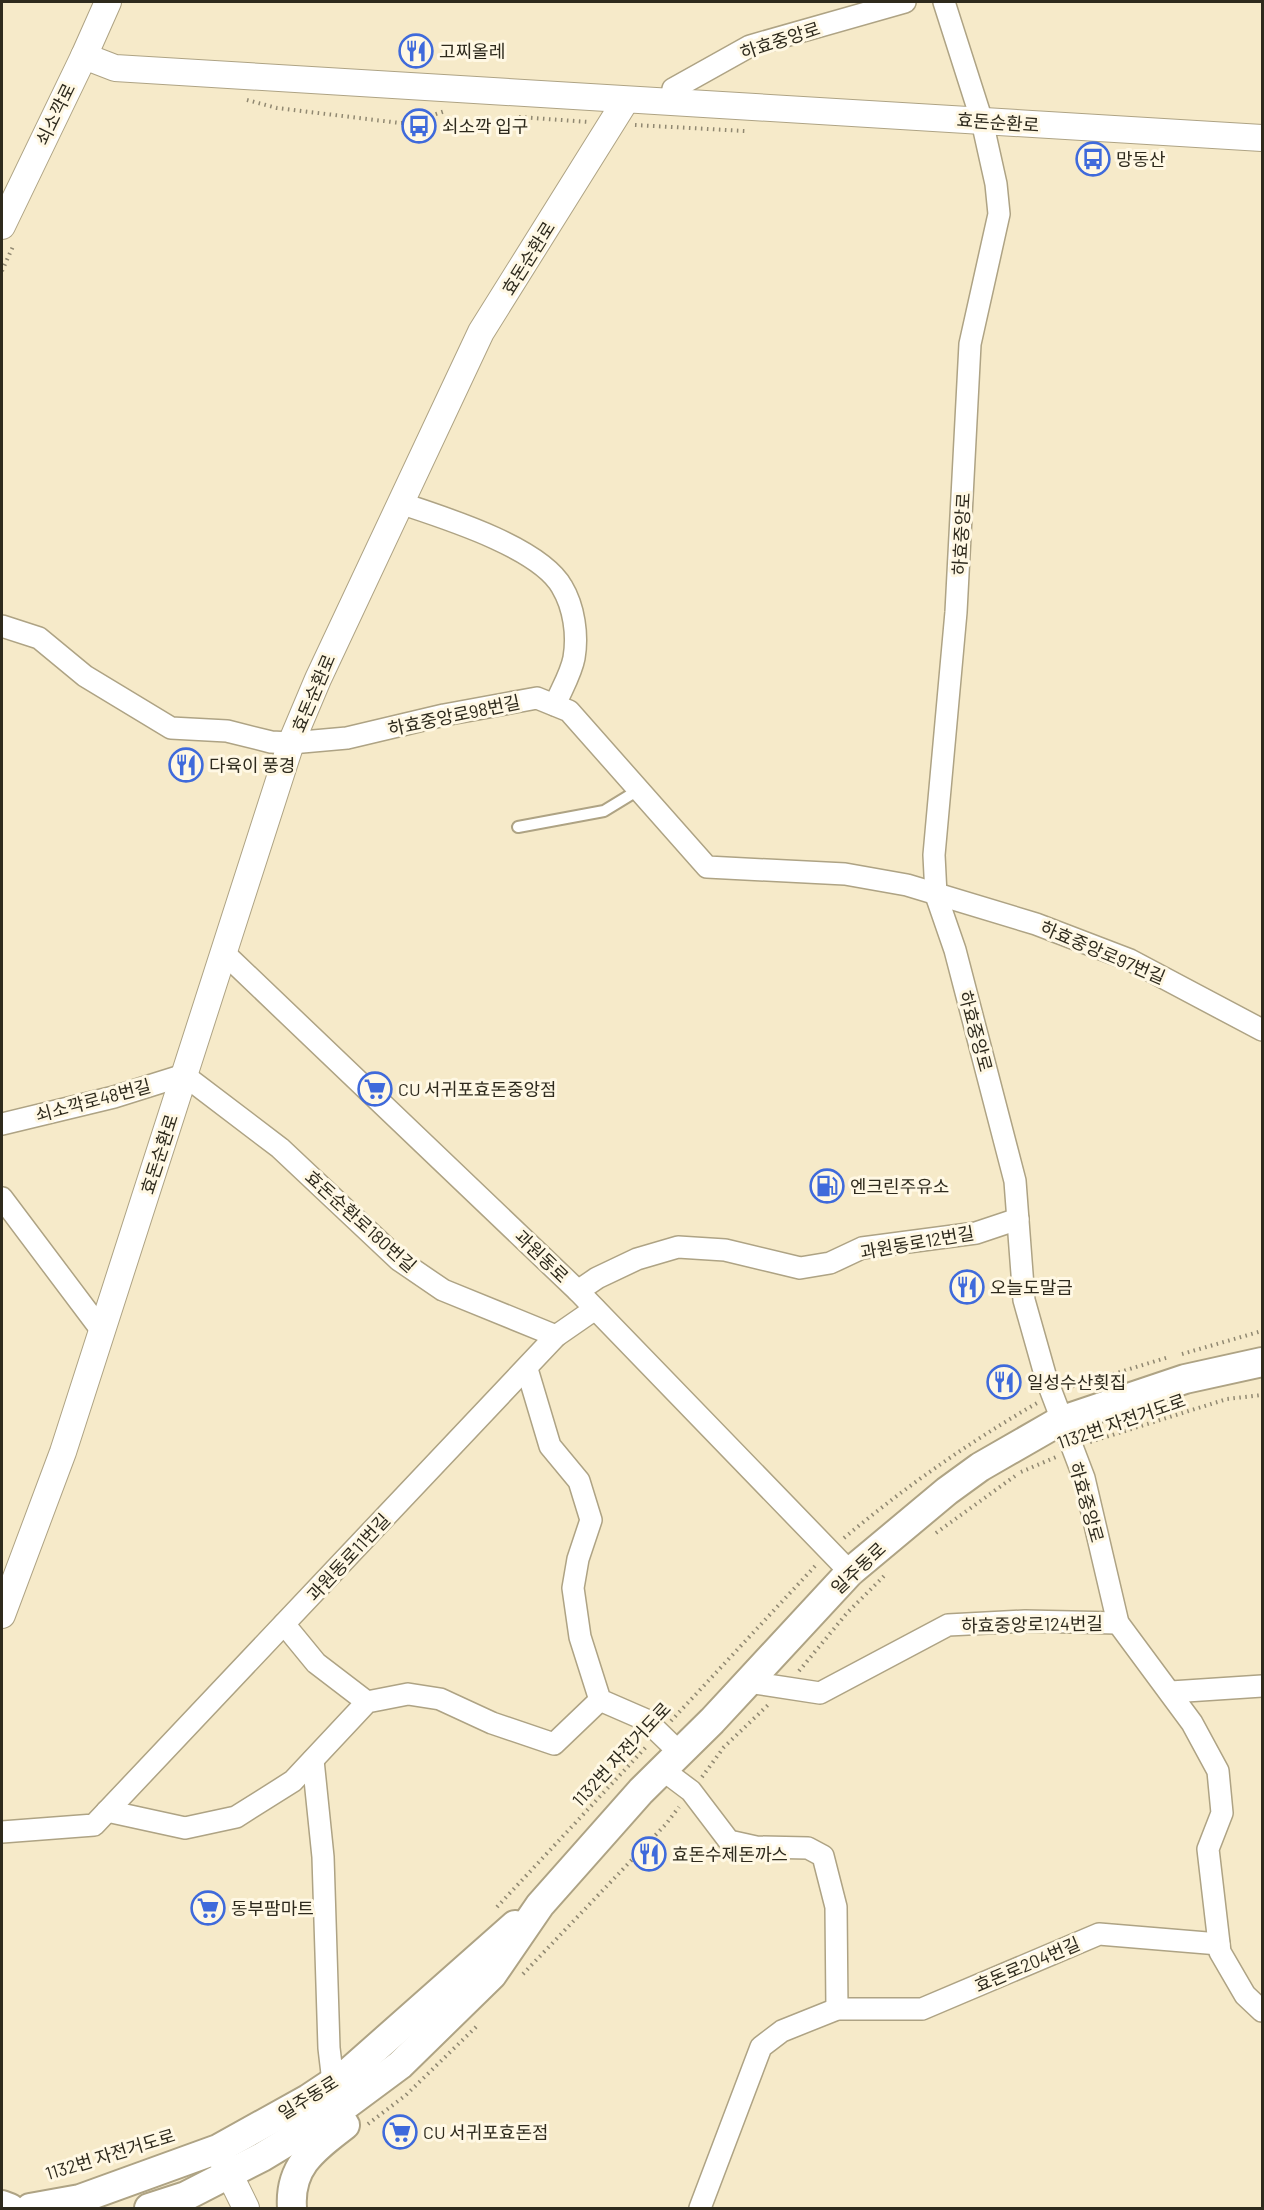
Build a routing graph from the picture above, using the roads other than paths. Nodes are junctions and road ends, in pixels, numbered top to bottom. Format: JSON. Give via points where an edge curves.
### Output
{"nodes":[{"id":1,"x":108,"y":2,"type":"edge"},
{"id":2,"x":905,"y":2,"type":"edge"},
{"id":3,"x":944,"y":2,"type":"edge"},
{"id":4,"x":84,"y":56,"type":"junction"},
{"id":5,"x":626,"y":99,"type":"junction"},
{"id":6,"x":670,"y":102,"type":"junction"},
{"id":7,"x":982,"y":121,"type":"junction"},
{"id":8,"x":1263,"y":138,"type":"edge"},
{"id":9,"x":9,"y":233,"type":"edge"},
{"id":10,"x":400,"y":503,"type":"junction"},
{"id":11,"x":2,"y":626,"type":"edge"},
{"id":12,"x":555,"y":705,"type":"junction"},
{"id":13,"x":291,"y":743,"type":"junction"},
{"id":14,"x":640,"y":789,"type":"junction"},
{"id":15,"x":518,"y":827,"type":"dead end"},
{"id":16,"x":936,"y":895,"type":"junction"},
{"id":17,"x":223,"y":952,"type":"junction"},
{"id":18,"x":1263,"y":1029,"type":"edge"},
{"id":19,"x":184,"y":1075,"type":"junction"},
{"id":20,"x":2,"y":1124,"type":"edge"},
{"id":21,"x":2,"y":1198,"type":"edge"},
{"id":22,"x":1018,"y":1219,"type":"junction"},
{"id":23,"x":578,"y":1291,"type":"junction"},
{"id":24,"x":595,"y":1309,"type":"junction"},
{"id":25,"x":102,"y":1331,"type":"junction"},
{"id":26,"x":556,"y":1336,"type":"junction"},
{"id":27,"x":1263,"y":1362,"type":"edge"},
{"id":28,"x":527,"y":1369,"type":"junction"},
{"id":29,"x":1056,"y":1408,"type":"junction"},
{"id":30,"x":850,"y":1572,"type":"junction"},
{"id":31,"x":2,"y":1615,"type":"edge"},
{"id":32,"x":1118,"y":1623,"type":"junction"},
{"id":33,"x":284,"y":1624,"type":"junction"},
{"id":34,"x":748,"y":1682,"type":"junction"},
{"id":35,"x":1263,"y":1686,"type":"edge"},
{"id":36,"x":1171,"y":1692,"type":"junction"},
{"id":37,"x":600,"y":1700,"type":"junction"},
{"id":38,"x":367,"y":1702,"type":"junction"},
{"id":39,"x":313,"y":1760,"type":"junction"},
{"id":40,"x":672,"y":1762,"type":"junction"},
{"id":41,"x":107,"y":1811,"type":"junction"},
{"id":42,"x":2,"y":1832,"type":"edge"},
{"id":43,"x":540,"y":1905,"type":"junction"},
{"id":44,"x":1219,"y":1944,"type":"junction"},
{"id":45,"x":492,"y":1975,"type":"junction"},
{"id":46,"x":837,"y":2009,"type":"junction"},
{"id":47,"x":1263,"y":2011,"type":"edge"},
{"id":48,"x":333,"y":2082,"type":"junction"},
{"id":49,"x":218,"y":2149,"type":"junction"},
{"id":50,"x":228,"y":2176,"type":"junction"},
{"id":51,"x":2,"y":2205,"type":"edge"},
{"id":52,"x":10,"y":2208,"type":"edge"},
{"id":53,"x":30,"y":2208,"type":"edge"},
{"id":54,"x":149,"y":2208,"type":"edge"},
{"id":55,"x":246,"y":2208,"type":"edge"},
{"id":56,"x":292,"y":2208,"type":"edge"},
{"id":57,"x":700,"y":2208,"type":"edge"}],
"edges":[{"from":1,"to":4,"type":"street","name":"쇠소깍로"},
{"from":2,"to":6,"type":"street","name":"하효중앙로","via":[[750,46],[673,90]]},
{"from":3,"to":7,"type":"street","name":"하효중앙로"},
{"from":4,"to":5,"type":"street","name":"효돈순환로","via":[[115,68]]},
{"from":4,"to":9,"type":"street","name":"쇠소깍로"},
{"from":5,"to":6,"type":"street","name":"효돈순환로"},
{"from":5,"to":10,"type":"street","name":"효돈순환로","via":[[481,332]]},
{"from":6,"to":7,"type":"street","name":"효돈순환로"},
{"from":7,"to":8,"type":"street","name":"효돈순환로"},
{"from":7,"to":16,"type":"street","name":"하효중앙로","via":[[999,214],[970,344],[956,612],[934,855]]},
{"from":10,"to":12,"type":"street","via":[[472,528],[519,551],[562,585],[576,641],[573,661]]},
{"from":10,"to":13,"type":"street","name":"효돈순환로"},
{"from":11,"to":13,"type":"street","name":"하효중앙로98번길","via":[[39,638],[85,676],[171,728]]},
{"from":12,"to":13,"type":"street","name":"하효중앙로98번길","via":[[537,698],[347,738]]},
{"from":12,"to":14,"type":"street","name":"하효중앙로98번길","via":[[569,711]]},
{"from":13,"to":17,"type":"street","name":"효돈순환로"},
{"from":14,"to":15,"type":"lane","via":[[604,811]]},
{"from":14,"to":16,"type":"street","name":"하효중앙로98번길","via":[[707,867],[845,874],[907,885]]},
{"from":16,"to":18,"type":"street","name":"하효중앙로97번길","via":[[1036,924],[1130,960]]},
{"from":16,"to":22,"type":"street","name":"하효중앙로","via":[[1015,1181]]},
{"from":17,"to":19,"type":"street","name":"효돈순환로"},
{"from":17,"to":23,"type":"street","name":"과원동로"},
{"from":19,"to":20,"type":"street","name":"쇠소깍로48번길","via":[[114,1097]]},
{"from":19,"to":25,"type":"street","name":"효돈순환로"},
{"from":19,"to":26,"type":"street","name":"효돈순환로180번길","via":[[280,1148],[399,1260],[443,1290]]},
{"from":21,"to":25,"type":"street"},
{"from":22,"to":23,"type":"street","name":"과원동로12번길","via":[[976,1233],[862,1248],[830,1263],[800,1268],[725,1250],[678,1247],[637,1259]]},
{"from":22,"to":29,"type":"street","name":"하효중앙로","via":[[1024,1300]]},
{"from":23,"to":24,"type":"street","name":"과원동로"},
{"from":24,"to":26,"type":"street","name":"과원동로11번길"},
{"from":24,"to":30,"type":"street","name":"과원동로"},
{"from":25,"to":31,"type":"street","name":"효돈순환로","via":[[63,1452]]},
{"from":26,"to":28,"type":"street","name":"과원동로11번길"},
{"from":27,"to":29,"type":"main road","name":"일주동로"},
{"from":28,"to":33,"type":"street","name":"과원동로11번길"},
{"from":28,"to":37,"type":"street","via":[[550,1446],[579,1481],[591,1520],[573,1588],[580,1637]]},
{"from":29,"to":30,"type":"main road","name":"일주동로"},
{"from":29,"to":32,"type":"street","name":"하효중앙로","via":[[1084,1478]]},
{"from":30,"to":34,"type":"main road","name":"일주동로"},
{"from":32,"to":34,"type":"street","name":"하효중앙로124번길","via":[[1025,1621],[948,1625],[820,1693]]},
{"from":32,"to":36,"type":"street","name":"하효중앙로"},
{"from":33,"to":38,"type":"street","via":[[316,1663]]},
{"from":33,"to":41,"type":"street","name":"과원동로11번길"},
{"from":34,"to":40,"type":"main road","name":"일주동로"},
{"from":35,"to":36,"type":"street"},
{"from":36,"to":44,"type":"street","name":"하효중앙로","via":[[1218,1772],[1222,1813],[1208,1849]]},
{"from":37,"to":38,"type":"street","via":[[554,1744],[492,1723],[440,1699],[408,1694]]},
{"from":37,"to":40,"type":"street","via":[[646,1720],[659,1733]]},
{"from":38,"to":39,"type":"street"},
{"from":39,"to":41,"type":"street","via":[[294,1781],[236,1817],[185,1828]]},
{"from":39,"to":48,"type":"street","via":[[323,1857]]},
{"from":40,"to":43,"type":"main road","name":"일주동로","via":[[641,1791]]},
{"from":40,"to":46,"type":"street","via":[[729,1841],[756,1847],[808,1848],[824,1856],[836,1907]]},
{"from":41,"to":42,"type":"street","name":"과원동로11번길","via":[[94,1825]]},
{"from":43,"to":45,"type":"main road","name":"일주동로"},
{"from":43,"to":48,"type":"main road","name":"일주동로"},
{"from":44,"to":46,"type":"street","name":"효돈로204번길","via":[[1099,1934],[921,2009]]},
{"from":44,"to":47,"type":"street","name":"하효중앙로","via":[[1245,1995]]},
{"from":45,"to":50,"type":"main road","name":"일주동로","via":[[400,2065],[338,2111]]},
{"from":45,"to":56,"type":"main road","via":[[452,2032],[427,2058],[308,2154],[290,2187]]},
{"from":46,"to":57,"type":"street","name":"효돈로204번길","via":[[782,2031],[761,2047]]},
{"from":48,"to":49,"type":"main road","name":"일주동로"},
{"from":49,"to":50,"type":"street"},
{"from":49,"to":53,"type":"main road","name":"일주동로","via":[[80,2199]]},
{"from":50,"to":54,"type":"main road","name":"일주동로"},
{"from":50,"to":55,"type":"street"},
{"from":51,"to":52,"type":"main road"}]}
